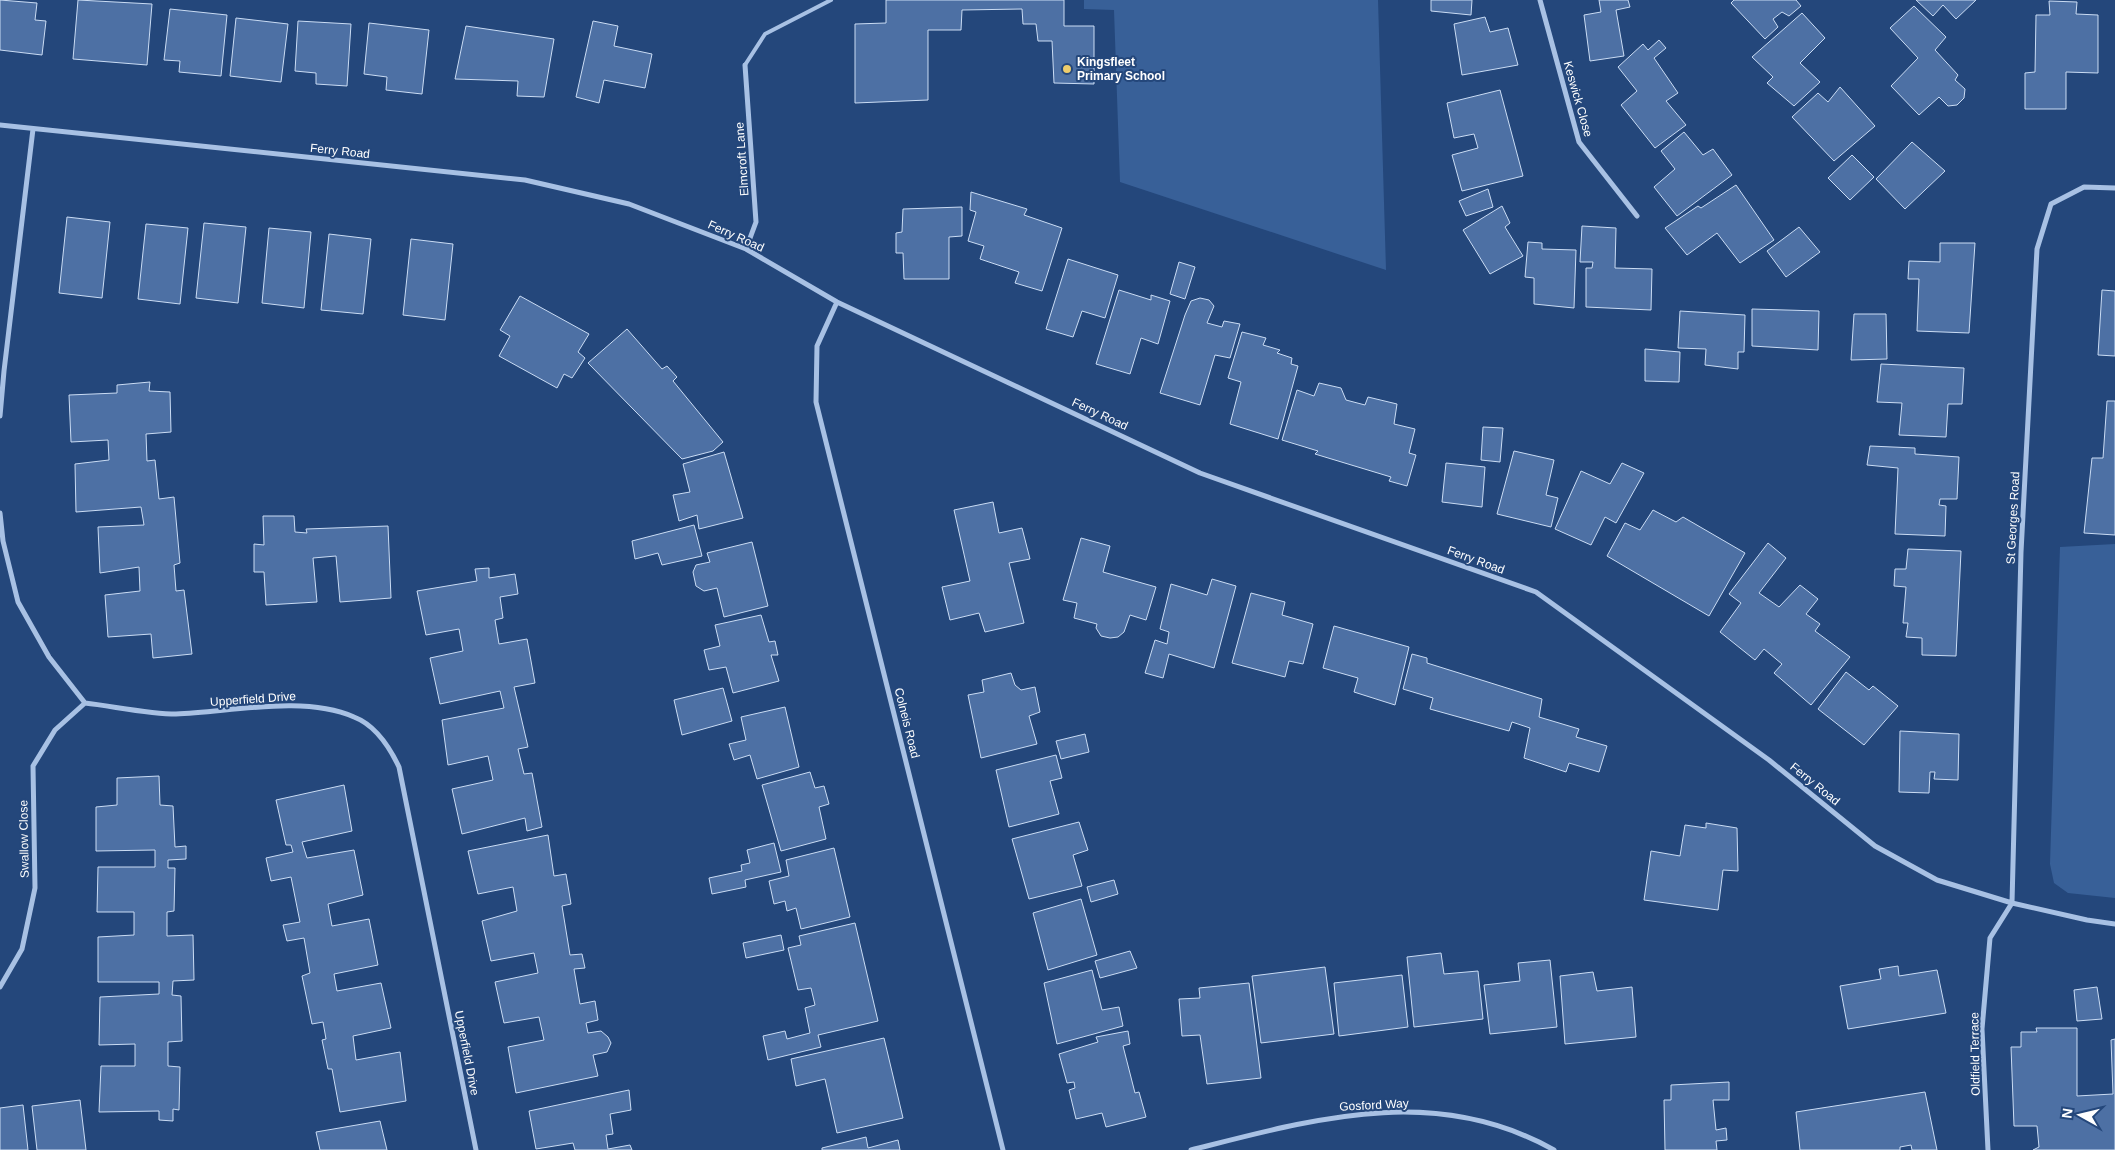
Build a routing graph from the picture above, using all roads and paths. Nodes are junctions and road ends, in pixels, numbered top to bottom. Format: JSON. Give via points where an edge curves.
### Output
{"nodes":[{"id":1,"x":831,"y":0,"type":"edge"},
{"id":2,"x":1540,"y":0,"type":"edge"},
{"id":3,"x":745,"y":66,"type":"joint"},
{"id":4,"x":0,"y":125,"type":"edge"},
{"id":5,"x":33,"y":129,"type":"junction"},
{"id":6,"x":2115,"y":188,"type":"edge"},
{"id":7,"x":1636,"y":216,"type":"dead end"},
{"id":8,"x":746,"y":249,"type":"junction"},
{"id":9,"x":837,"y":302,"type":"junction"},
{"id":10,"x":0,"y":416,"type":"edge"},
{"id":11,"x":0,"y":513,"type":"edge"},
{"id":12,"x":2,"y":541,"type":"edge"},
{"id":13,"x":84,"y":703,"type":"junction"},
{"id":14,"x":2012,"y":903,"type":"junction"},
{"id":15,"x":2115,"y":924,"type":"edge"},
{"id":16,"x":0,"y":987,"type":"edge"},
{"id":17,"x":476,"y":1150,"type":"edge"},
{"id":18,"x":1003,"y":1150,"type":"edge"},
{"id":19,"x":1191,"y":1150,"type":"edge"},
{"id":20,"x":1554,"y":1150,"type":"edge"},
{"id":21,"x":1988,"y":1150,"type":"edge"}],
"edges":[{"from":1,"to":3,"type":"lane","via":[[765,34]]},
{"from":2,"to":7,"type":"street","name":"Keswick Close","via":[[1579,142]]},
{"from":3,"to":8,"type":"street","name":"Elmcroft Lane","via":[[756,222]]},
{"from":4,"to":5,"type":"street","name":"Ferry Road"},
{"from":5,"to":8,"type":"street","name":"Ferry Road","via":[[526,180],[629,204]]},
{"from":5,"to":10,"type":"street"},
{"from":6,"to":14,"type":"street","name":"St Georges Road","via":[[2084,187],[2051,204],[2037,249],[2021,552]]},
{"from":8,"to":9,"type":"street","name":"Ferry Road"},
{"from":9,"to":14,"type":"street","name":"Ferry Road","via":[[1200,473],[1536,592],[1769,760],[1875,846],[1937,880]]},
{"from":9,"to":18,"type":"street","name":"Colneis Road","via":[[817,346],[816,402]]},
{"from":11,"to":12,"type":"street"},
{"from":12,"to":13,"type":"street","via":[[18,602],[49,657]]},
{"from":13,"to":16,"type":"street","name":"Swallow Close","via":[[55,730],[33,766],[35,888],[22,949]]},
{"from":13,"to":17,"type":"street","name":"Upperfield Drive","via":[[173,714],[302,706],[355,717],[390,748],[400,767]]},
{"from":14,"to":15,"type":"street","name":"Ferry Road"},
{"from":14,"to":21,"type":"street","name":"Oldfield Terrace","via":[[1990,938],[1982,1029]]},
{"from":19,"to":20,"type":"street","name":"Gosford Way","via":[[1292,1124],[1392,1112],[1470,1117]]}]}
